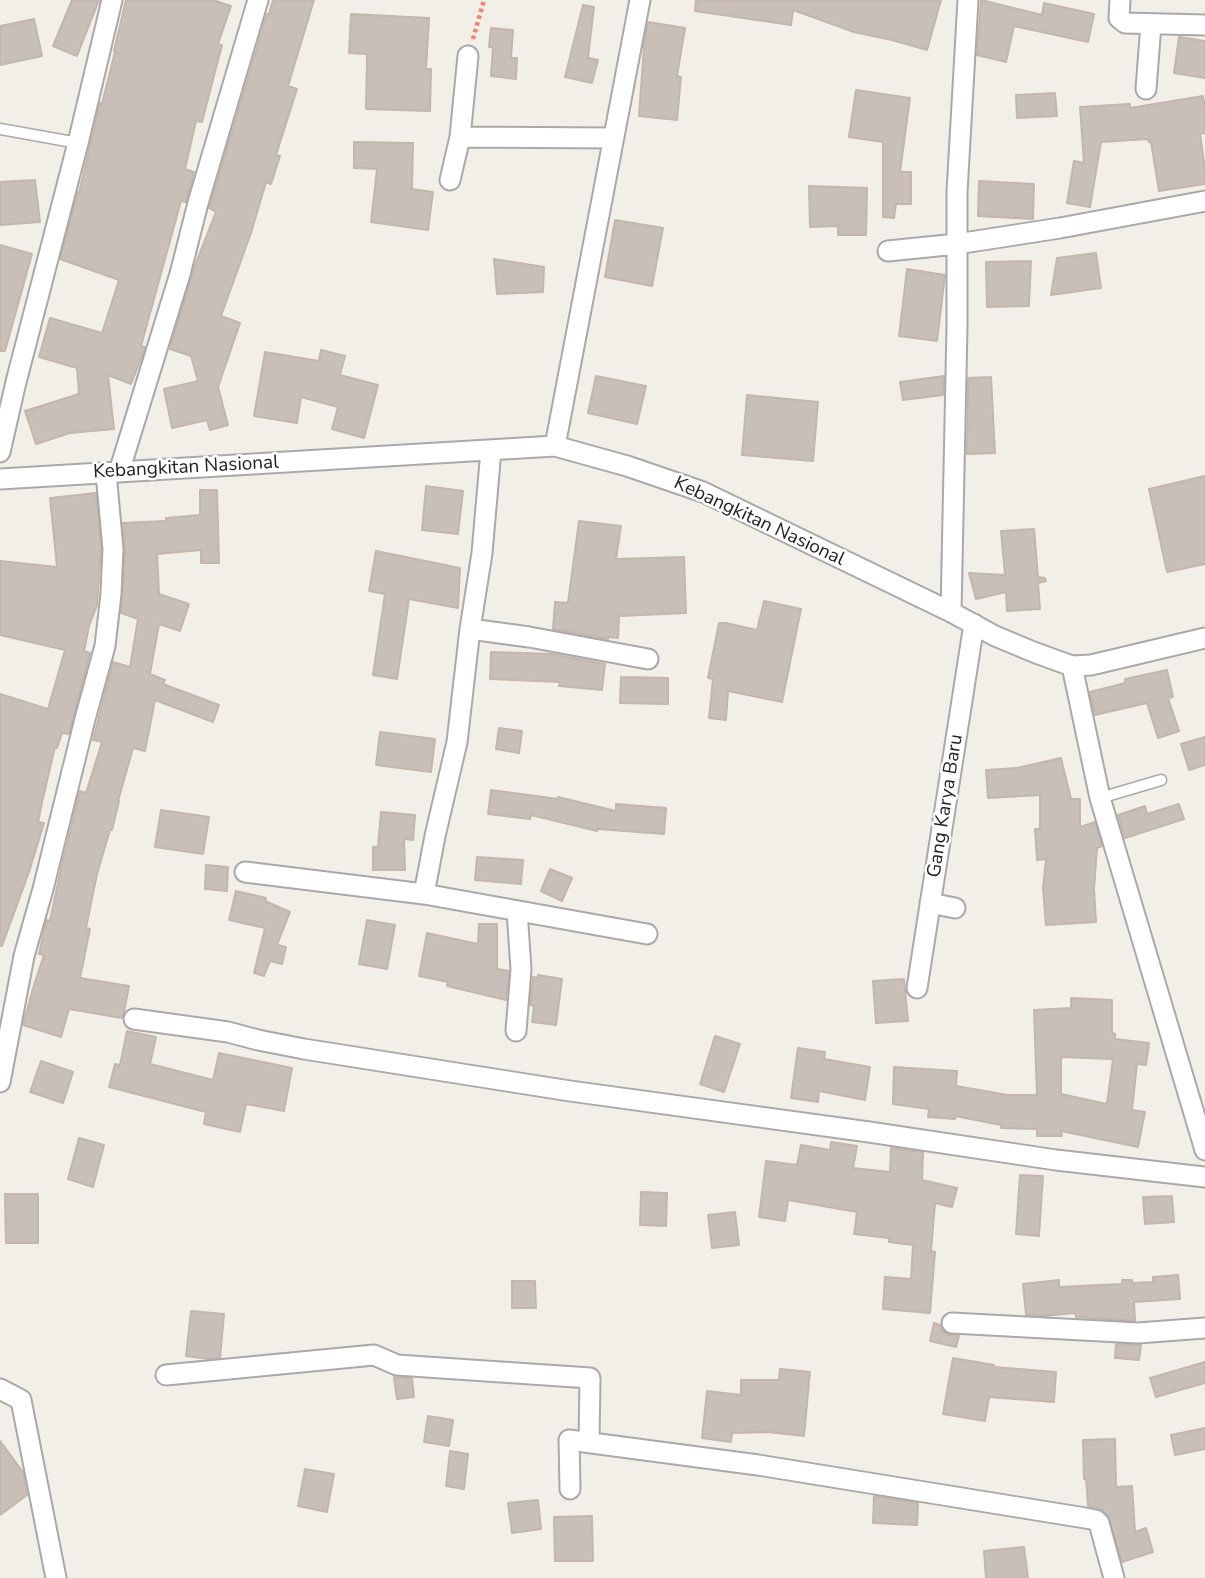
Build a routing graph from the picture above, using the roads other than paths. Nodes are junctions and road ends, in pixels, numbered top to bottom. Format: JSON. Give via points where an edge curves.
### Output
{"nodes":[{"id":1,"x":112,"y":0,"type":"edge"},
{"id":2,"x":258,"y":0,"type":"edge"},
{"id":3,"x":640,"y":0,"type":"edge"},
{"id":4,"x":968,"y":0,"type":"edge"},
{"id":5,"x":1120,"y":0,"type":"edge"},
{"id":6,"x":1151,"y":24,"type":"junction"},
{"id":7,"x":1205,"y":25,"type":"edge"},
{"id":8,"x":468,"y":56,"type":"road end"},
{"id":9,"x":1146,"y":89,"type":"dead end"},
{"id":10,"x":0,"y":129,"type":"edge"},
{"id":11,"x":460,"y":137,"type":"junction"},
{"id":12,"x":613,"y":138,"type":"junction"},
{"id":13,"x":78,"y":143,"type":"junction"},
{"id":14,"x":450,"y":180,"type":"dead end"},
{"id":15,"x":1205,"y":201,"type":"edge"},
{"id":16,"x":957,"y":244,"type":"junction"},
{"id":17,"x":888,"y":251,"type":"dead end"},
{"id":18,"x":555,"y":446,"type":"junction"},
{"id":19,"x":491,"y":450,"type":"junction"},
{"id":20,"x":0,"y":452,"type":"edge"},
{"id":21,"x":112,"y":472,"type":"junction"},
{"id":22,"x":0,"y":479,"type":"edge"},
{"id":23,"x":951,"y":612,"type":"junction"},
{"id":24,"x":974,"y":624,"type":"junction"},
{"id":25,"x":470,"y":629,"type":"junction"},
{"id":26,"x":1205,"y":638,"type":"edge"},
{"id":27,"x":648,"y":659,"type":"dead end"},
{"id":28,"x":1072,"y":666,"type":"junction"},
{"id":29,"x":1161,"y":780,"type":"dead end"},
{"id":30,"x":1100,"y":798,"type":"junction"},
{"id":31,"x":245,"y":872,"type":"dead end"},
{"id":32,"x":424,"y":894,"type":"junction"},
{"id":33,"x":930,"y":903,"type":"junction"},
{"id":34,"x":954,"y":908,"type":"dead end"},
{"id":35,"x":517,"y":911,"type":"junction"},
{"id":36,"x":647,"y":934,"type":"dead end"},
{"id":37,"x":917,"y":988,"type":"dead end"},
{"id":38,"x":134,"y":1019,"type":"dead end"},
{"id":39,"x":516,"y":1031,"type":"dead end"},
{"id":40,"x":0,"y":1082,"type":"edge"},
{"id":41,"x":1205,"y":1150,"type":"edge"},
{"id":42,"x":1205,"y":1177,"type":"edge"},
{"id":43,"x":953,"y":1323,"type":"dead end"},
{"id":44,"x":1205,"y":1328,"type":"edge"},
{"id":45,"x":166,"y":1375,"type":"dead end"},
{"id":46,"x":0,"y":1389,"type":"edge"},
{"id":47,"x":589,"y":1442,"type":"junction"},
{"id":48,"x":570,"y":1489,"type":"dead end"},
{"id":49,"x":56,"y":1578,"type":"edge"},
{"id":50,"x":1114,"y":1578,"type":"edge"}],
"edges":[{"from":1,"to":13,"type":"street"},
{"from":2,"to":21,"type":"street","via":[[180,274]]},
{"from":3,"to":12,"type":"street"},
{"from":4,"to":16,"type":"street"},
{"from":5,"to":6,"type":"street","via":[[1119,18],[1125,23]]},
{"from":6,"to":7,"type":"street"},
{"from":6,"to":9,"type":"street"},
{"from":8,"to":11,"type":"street"},
{"from":10,"to":13,"type":"lane"},
{"from":11,"to":12,"type":"street"},
{"from":11,"to":14,"type":"street"},
{"from":12,"to":18,"type":"street"},
{"from":13,"to":20,"type":"street"},
{"from":15,"to":16,"type":"street"},
{"from":16,"to":17,"type":"street"},
{"from":16,"to":23,"type":"street"},
{"from":18,"to":19,"type":"street","name":"Kebangkitan Nasional"},
{"from":18,"to":23,"type":"street","name":"Kebangkitan Nasional","via":[[703,492]]},
{"from":19,"to":21,"type":"street","name":"Kebangkitan Nasional"},
{"from":19,"to":25,"type":"street"},
{"from":21,"to":22,"type":"street","name":"Kebangkitan Nasional"},
{"from":21,"to":40,"type":"street","via":[[113,549],[105,646],[24,956]]},
{"from":23,"to":24,"type":"street","name":"Kebangkitan Nasional"},
{"from":24,"to":28,"type":"street","name":"Kebangkitan Nasional"},
{"from":24,"to":33,"type":"street","name":"Gang Karya Baru"},
{"from":25,"to":27,"type":"street"},
{"from":25,"to":32,"type":"street","via":[[457,742]]},
{"from":26,"to":28,"type":"street","name":"Kebangkitan Nasional","via":[[1091,666]]},
{"from":28,"to":30,"type":"street"},
{"from":29,"to":30,"type":"lane"},
{"from":30,"to":41,"type":"street"},
{"from":31,"to":32,"type":"street"},
{"from":32,"to":35,"type":"street"},
{"from":33,"to":34,"type":"street"},
{"from":33,"to":37,"type":"street","name":"Gang Karya Baru"},
{"from":35,"to":36,"type":"street"},
{"from":35,"to":39,"type":"street","via":[[521,969]]},
{"from":38,"to":42,"type":"street","via":[[570,1091]]},
{"from":43,"to":44,"type":"street","via":[[1138,1333]]},
{"from":45,"to":47,"type":"street","via":[[374,1355],[397,1365],[590,1378]]},
{"from":46,"to":49,"type":"street","via":[[21,1400]]},
{"from":47,"to":48,"type":"street","via":[[569,1440]]},
{"from":47,"to":50,"type":"street","via":[[1096,1520]]}]}
